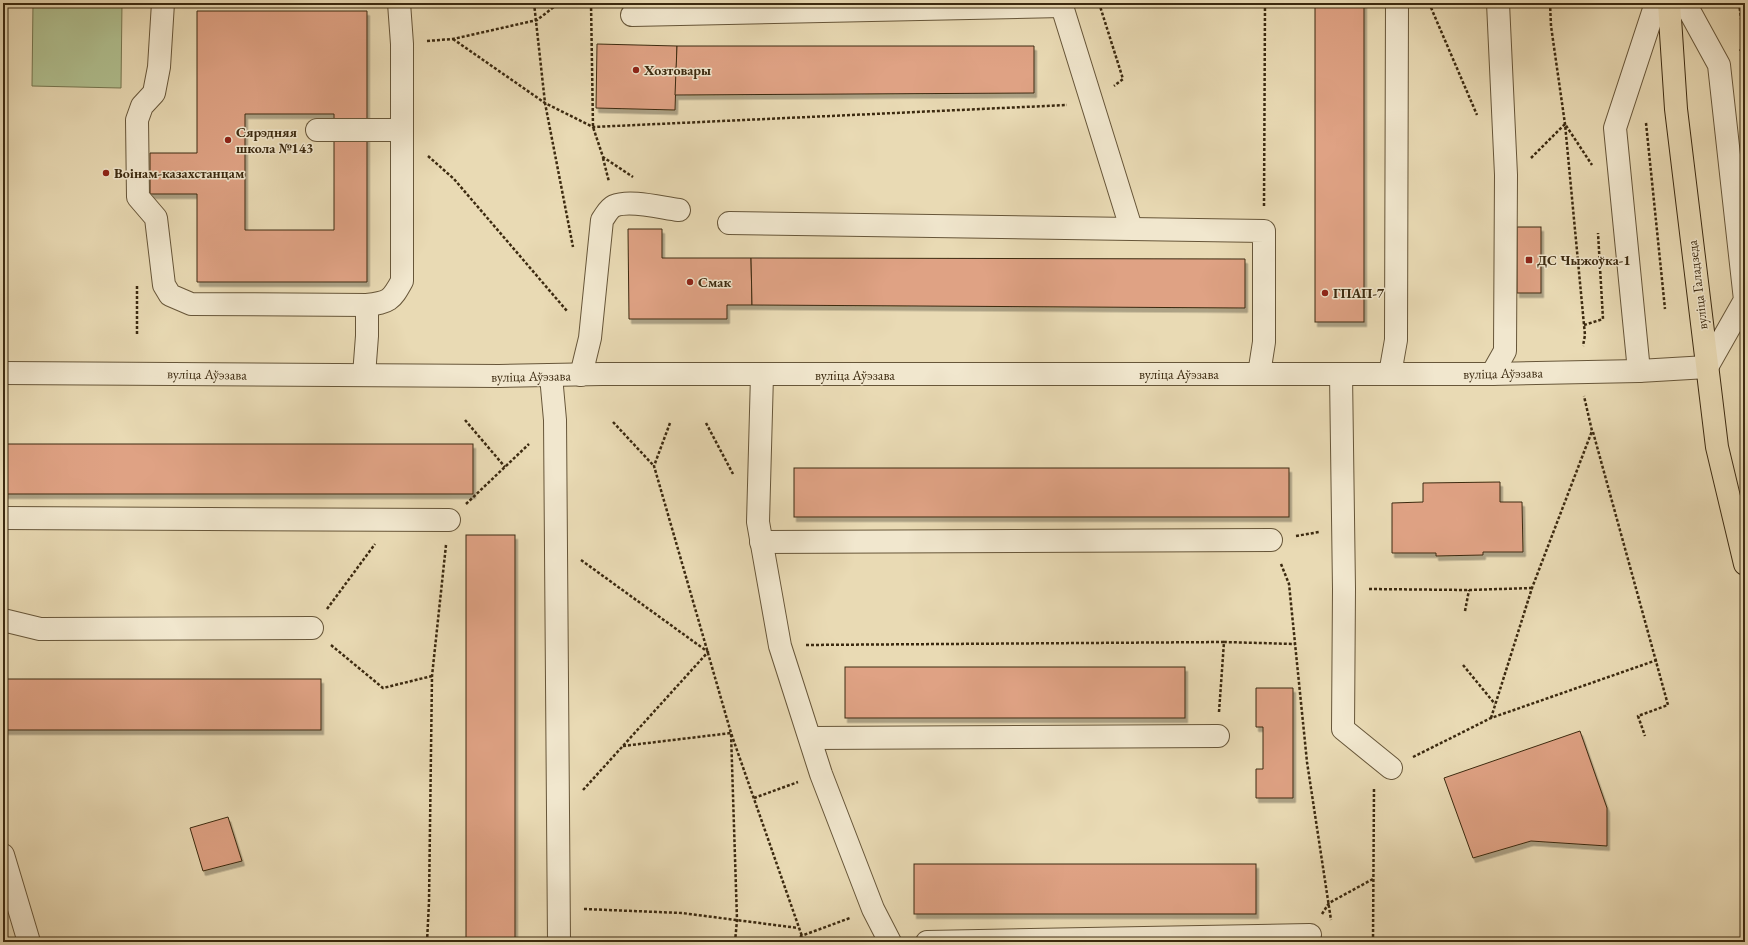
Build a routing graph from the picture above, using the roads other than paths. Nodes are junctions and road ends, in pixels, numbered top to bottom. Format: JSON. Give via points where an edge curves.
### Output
{"nodes":[{"id":1,"x":162,"y":3,"type":"edge"},
{"id":2,"x":399,"y":3,"type":"edge"},
{"id":3,"x":1397,"y":3,"type":"edge"},
{"id":4,"x":1498,"y":3,"type":"edge"},
{"id":5,"x":1656,"y":3,"type":"edge"},
{"id":6,"x":1669,"y":3,"type":"edge"},
{"id":7,"x":1685,"y":3,"type":"edge"},
{"id":8,"x":1061,"y":5,"type":"edge"},
{"id":9,"x":632,"y":15,"type":"dead end"},
{"id":10,"x":317,"y":130,"type":"dead end"},
{"id":11,"x":402,"y":139,"type":"junction"},
{"id":12,"x":679,"y":210,"type":"dead end"},
{"id":13,"x":729,"y":223,"type":"dead end"},
{"id":14,"x":1131,"y":228,"type":"junction"},
{"id":15,"x":367,"y":305,"type":"junction"},
{"id":16,"x":1707,"y":367,"type":"junction"},
{"id":17,"x":1639,"y":371,"type":"junction"},
{"id":18,"x":3,"y":373,"type":"edge"},
{"id":19,"x":1259,"y":374,"type":"junction"},
{"id":20,"x":1341,"y":374,"type":"junction"},
{"id":21,"x":1390,"y":374,"type":"junction"},
{"id":22,"x":1492,"y":374,"type":"junction"},
{"id":23,"x":581,"y":375,"type":"junction"},
{"id":24,"x":762,"y":375,"type":"junction"},
{"id":25,"x":364,"y":376,"type":"junction"},
{"id":26,"x":551,"y":376,"type":"junction"},
{"id":27,"x":3,"y":518,"type":"edge"},
{"id":28,"x":449,"y":520,"type":"road end"},
{"id":29,"x":1271,"y":540,"type":"road end"},
{"id":30,"x":761,"y":542,"type":"junction"},
{"id":31,"x":1745,"y":564,"type":"edge"},
{"id":32,"x":3,"y":620,"type":"edge"},
{"id":33,"x":312,"y":628,"type":"road end"},
{"id":34,"x":1218,"y":736,"type":"road end"},
{"id":35,"x":811,"y":738,"type":"junction"},
{"id":36,"x":1391,"y":768,"type":"road end"},
{"id":37,"x":3,"y":855,"type":"edge"},
{"id":38,"x":1310,"y":935,"type":"road end"},
{"id":39,"x":30,"y":942,"type":"edge"},
{"id":40,"x":558,"y":942,"type":"edge"},
{"id":41,"x":890,"y":942,"type":"edge"},
{"id":42,"x":927,"y":942,"type":"edge"}],
"edges":[{"from":1,"to":15,"type":"street","via":[[159,67],[154,94],[142,106],[137,120],[138,197],[156,218],[164,285],[170,295],[191,304]]},
{"from":2,"to":11,"type":"street","via":[[402,44]]},
{"from":3,"to":21,"type":"street","via":[[1396,340]]},
{"from":4,"to":22,"type":"street","via":[[1506,184],[1504,351]]},
{"from":5,"to":17,"type":"street","via":[[1615,128]]},
{"from":6,"to":16,"type":"main road","name":"вуліца Галадзеда","via":[[1676,109]]},
{"from":7,"to":16,"type":"street","via":[[1720,65],[1744,300]]},
{"from":8,"to":9,"type":"street"},
{"from":8,"to":14,"type":"street"},
{"from":10,"to":11,"type":"street"},
{"from":11,"to":15,"type":"street","via":[[402,281],[393,298]]},
{"from":12,"to":23,"type":"street","via":[[626,203],[614,206],[602,220],[590,338]]},
{"from":13,"to":14,"type":"street"},
{"from":14,"to":19,"type":"street","via":[[1264,231],[1264,342]]},
{"from":15,"to":25,"type":"street"},
{"from":16,"to":17,"type":"street","name":"вуліца Аўэзава"},
{"from":16,"to":31,"type":"main road","name":"вуліца Галадзеда","via":[[1717,447]]},
{"from":17,"to":22,"type":"street","name":"вуліца Аўэзава"},
{"from":18,"to":25,"type":"street","name":"вуліца Аўэзава"},
{"from":19,"to":20,"type":"street","name":"вуліца Аўэзава"},
{"from":19,"to":24,"type":"street","name":"вуліца Аўэзава"},
{"from":20,"to":21,"type":"street","name":"вуліца Аўэзава"},
{"from":20,"to":36,"type":"street","via":[[1343,729]]},
{"from":21,"to":22,"type":"street","name":"вуліца Аўэзава"},
{"from":23,"to":24,"type":"street","name":"вуліца Аўэзава"},
{"from":23,"to":26,"type":"street","name":"вуліца Аўэзава"},
{"from":24,"to":30,"type":"street","via":[[758,522]]},
{"from":25,"to":26,"type":"street","name":"вуліца Аўэзава"},
{"from":26,"to":40,"type":"street","via":[[555,420]]},
{"from":27,"to":28,"type":"street"},
{"from":29,"to":30,"type":"street"},
{"from":30,"to":35,"type":"street","via":[[780,646]]},
{"from":32,"to":33,"type":"street","via":[[40,629]]},
{"from":34,"to":35,"type":"street"},
{"from":35,"to":41,"type":"street","via":[[821,774],[873,909]]},
{"from":37,"to":39,"type":"street"},
{"from":38,"to":42,"type":"street"}]}
